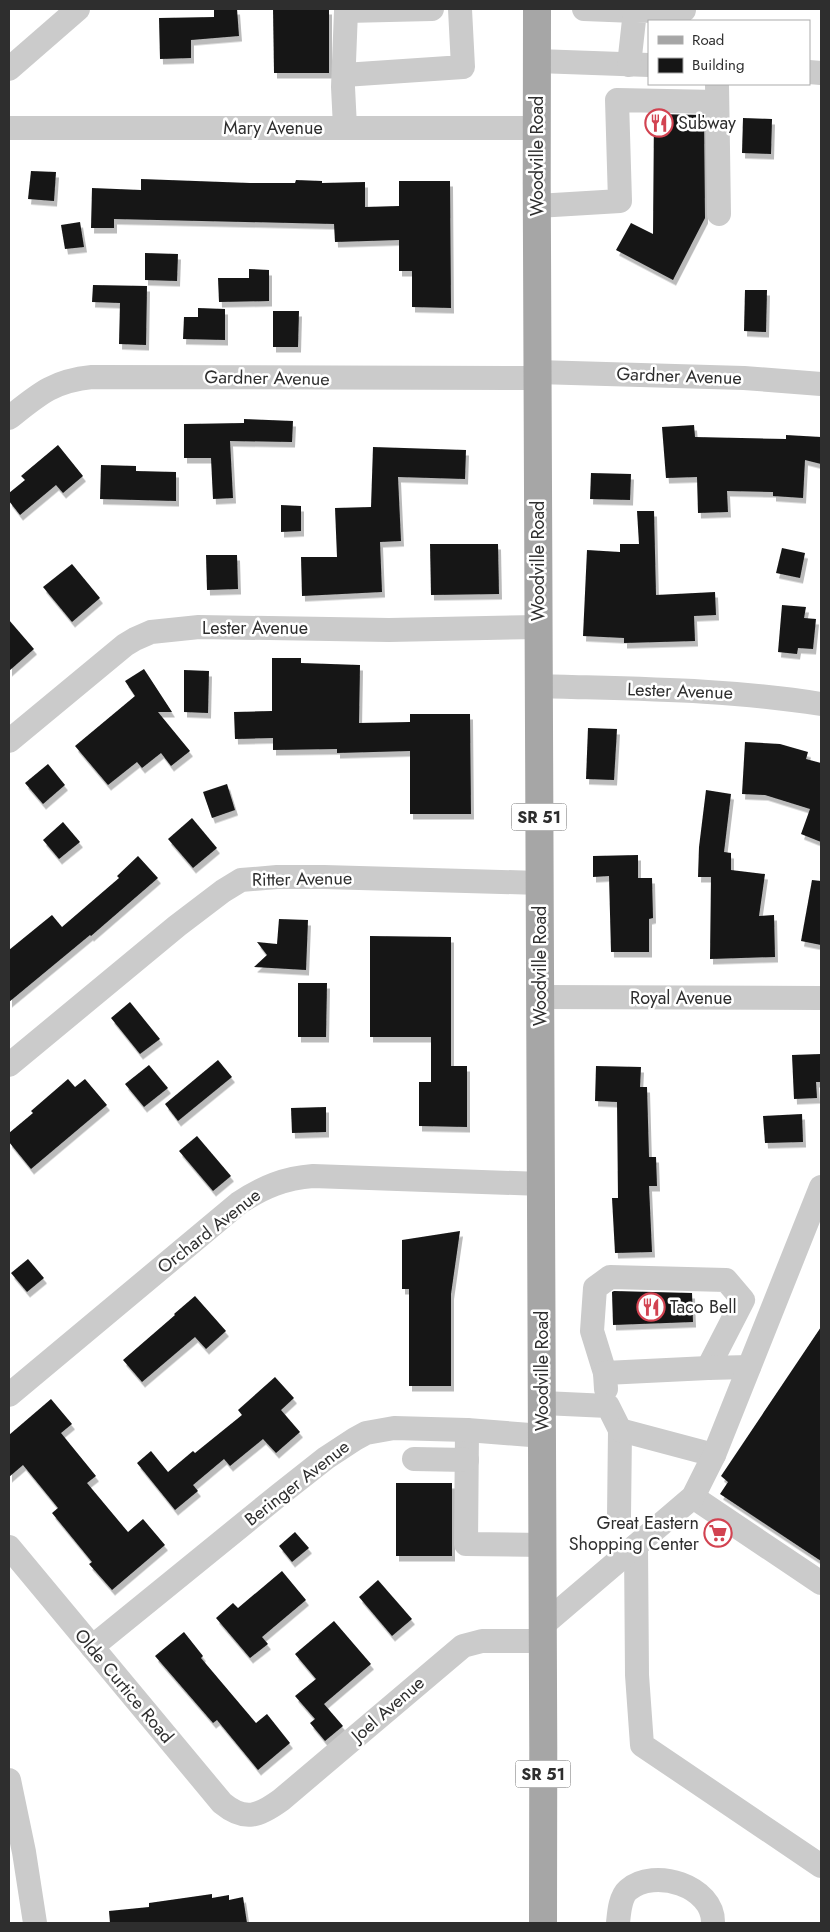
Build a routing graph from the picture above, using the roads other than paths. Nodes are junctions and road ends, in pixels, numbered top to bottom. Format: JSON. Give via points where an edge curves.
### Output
{"nodes":[{"id":1,"x":78,"y":9,"type":"edge"},
{"id":2,"x":432,"y":9,"type":"edge"},
{"id":3,"x":460,"y":9,"type":"edge"},
{"id":4,"x":537,"y":9,"type":"edge"},
{"id":5,"x":594,"y":9,"type":"edge"},
{"id":6,"x":684,"y":9,"type":"edge"},
{"id":7,"x":635,"y":10,"type":"edge"},
{"id":8,"x":537,"y":61,"type":"junction"},
{"id":9,"x":639,"y":65,"type":"edge"},
{"id":10,"x":9,"y":70,"type":"edge"},
{"id":11,"x":344,"y":75,"type":"junction"},
{"id":12,"x":717,"y":93,"type":"edge"},
{"id":13,"x":9,"y":128,"type":"edge"},
{"id":14,"x":345,"y":128,"type":"junction"},
{"id":15,"x":537,"y":128,"type":"junction"},
{"id":16,"x":537,"y":206,"type":"junction"},
{"id":17,"x":719,"y":214,"type":"dead end"},
{"id":18,"x":537,"y":375,"type":"junction"},
{"id":19,"x":821,"y":384,"type":"edge"},
{"id":20,"x":9,"y":418,"type":"edge"},
{"id":21,"x":538,"y":627,"type":"junction"},
{"id":22,"x":539,"y":686,"type":"junction"},
{"id":23,"x":821,"y":704,"type":"edge"},
{"id":24,"x":9,"y":741,"type":"edge"},
{"id":25,"x":540,"y":883,"type":"junction"},
{"id":26,"x":540,"y":997,"type":"junction"},
{"id":27,"x":821,"y":998,"type":"edge"},
{"id":28,"x":9,"y":1065,"type":"edge"},
{"id":29,"x":541,"y":1184,"type":"junction"},
{"id":30,"x":821,"y":1187,"type":"edge"},
{"id":31,"x":749,"y":1367,"type":"junction"},
{"id":32,"x":708,"y":1368,"type":"junction"},
{"id":33,"x":605,"y":1373,"type":"junction"},
{"id":34,"x":9,"y":1395,"type":"edge"},
{"id":35,"x":543,"y":1403,"type":"junction"},
{"id":36,"x":608,"y":1406,"type":"junction"},
{"id":37,"x":468,"y":1430,"type":"junction"},
{"id":38,"x":620,"y":1430,"type":"junction"},
{"id":39,"x":543,"y":1436,"type":"junction"},
{"id":40,"x":714,"y":1455,"type":"junction"},
{"id":41,"x":414,"y":1459,"type":"dead end"},
{"id":42,"x":468,"y":1460,"type":"junction"},
{"id":43,"x":693,"y":1498,"type":"junction"},
{"id":44,"x":619,"y":1517,"type":"dead end"},
{"id":45,"x":543,"y":1545,"type":"junction"},
{"id":46,"x":636,"y":1546,"type":"junction"},
{"id":47,"x":9,"y":1547,"type":"edge"},
{"id":48,"x":821,"y":1583,"type":"edge"},
{"id":49,"x":544,"y":1633,"type":"junction"},
{"id":50,"x":92,"y":1647,"type":"junction"},
{"id":51,"x":9,"y":1780,"type":"edge"},
{"id":52,"x":245,"y":1816,"type":"joint"},
{"id":53,"x":821,"y":1866,"type":"edge"},
{"id":54,"x":35,"y":1923,"type":"edge"},
{"id":55,"x":543,"y":1923,"type":"edge"},
{"id":56,"x":618,"y":1923,"type":"edge"},
{"id":57,"x":713,"y":1923,"type":"edge"}],
"edges":[{"from":1,"to":10,"type":"street"},
{"from":2,"to":11,"type":"street","via":[[346,11]]},
{"from":3,"to":11,"type":"street","via":[[463,67]]},
{"from":4,"to":8,"type":"main road","name":"Woodville Road","number":"SR 51"},
{"from":5,"to":7,"type":"street"},
{"from":6,"to":7,"type":"street"},
{"from":7,"to":9,"type":"street"},
{"from":8,"to":9,"type":"street"},
{"from":8,"to":15,"type":"main road","name":"Woodville Road","number":"SR 51"},
{"from":11,"to":14,"type":"street"},
{"from":12,"to":16,"type":"street","via":[[617,100],[620,201]]},
{"from":12,"to":17,"type":"street"},
{"from":13,"to":14,"type":"street","name":"Mary Avenue"},
{"from":14,"to":15,"type":"street","name":"Mary Avenue"},
{"from":15,"to":16,"type":"main road","name":"Woodville Road","number":"SR 51"},
{"from":16,"to":18,"type":"main road","name":"Woodville Road","number":"SR 51"},
{"from":18,"to":19,"type":"street","name":"Gardner Avenue","via":[[744,378]]},
{"from":18,"to":20,"type":"street","name":"Gardner Avenue","via":[[92,377],[55,385]]},
{"from":18,"to":21,"type":"main road","name":"Woodville Road","number":"SR 51"},
{"from":21,"to":22,"type":"main road","name":"Woodville Road","number":"SR 51"},
{"from":21,"to":24,"type":"street","name":"Lester Avenue","via":[[389,630],[218,626],[151,632],[125,646]]},
{"from":22,"to":23,"type":"street","name":"Lester Avenue","via":[[737,693]]},
{"from":22,"to":25,"type":"main road","name":"Woodville Road","number":"SR 51"},
{"from":25,"to":26,"type":"main road","name":"Woodville Road","number":"SR 51"},
{"from":25,"to":28,"type":"street","name":"Ritter Avenue","via":[[314,877],[241,880],[178,926]]},
{"from":26,"to":27,"type":"street","name":"Royal Avenue"},
{"from":26,"to":29,"type":"main road","name":"Woodville Road","number":"SR 51"},
{"from":29,"to":34,"type":"street","name":"Orchard Avenue","via":[[313,1176],[269,1185],[239,1203]]},
{"from":29,"to":35,"type":"main road","name":"Woodville Road","number":"SR 51"},
{"from":30,"to":31,"type":"street"},
{"from":31,"to":32,"type":"street"},
{"from":31,"to":40,"type":"street"},
{"from":32,"to":33,"type":"street"},
{"from":32,"to":33,"type":"street","via":[[743,1300],[726,1280],[610,1277],[595,1288],[592,1331]]},
{"from":33,"to":36,"type":"street"},
{"from":35,"to":36,"type":"street"},
{"from":35,"to":39,"type":"main road","name":"Woodville Road","number":"SR 51"},
{"from":36,"to":38,"type":"street"},
{"from":37,"to":39,"type":"street","name":"Beringer Avenue"},
{"from":37,"to":42,"type":"street"},
{"from":37,"to":50,"type":"street","name":"Beringer Avenue","via":[[388,1429],[366,1433],[355,1439],[279,1495]]},
{"from":38,"to":40,"type":"street"},
{"from":38,"to":44,"type":"street"},
{"from":39,"to":45,"type":"main road","name":"Woodville Road","number":"SR 51"},
{"from":40,"to":43,"type":"street"},
{"from":41,"to":42,"type":"street"},
{"from":42,"to":45,"type":"street","via":[[466,1544]]},
{"from":43,"to":46,"type":"street"},
{"from":43,"to":48,"type":"street"},
{"from":45,"to":49,"type":"main road","name":"Woodville Road","number":"SR 51"},
{"from":46,"to":49,"type":"street"},
{"from":46,"to":53,"type":"street","via":[[637,1676],[642,1745]]},
{"from":47,"to":50,"type":"street","name":"Olde Curtice Road"},
{"from":49,"to":52,"type":"street","name":"Joel Avenue","via":[[462,1646],[289,1794],[260,1813]]},
{"from":49,"to":55,"type":"main road","name":"Woodville Road","number":"SR 51"},
{"from":50,"to":52,"type":"street","name":"Olde Curtice Road","via":[[222,1803]]},
{"from":51,"to":54,"type":"street"},
{"from":56,"to":57,"type":"street","via":[[627,1891],[641,1882],[670,1881],[692,1889],[705,1901],[713,1915]]}]}
